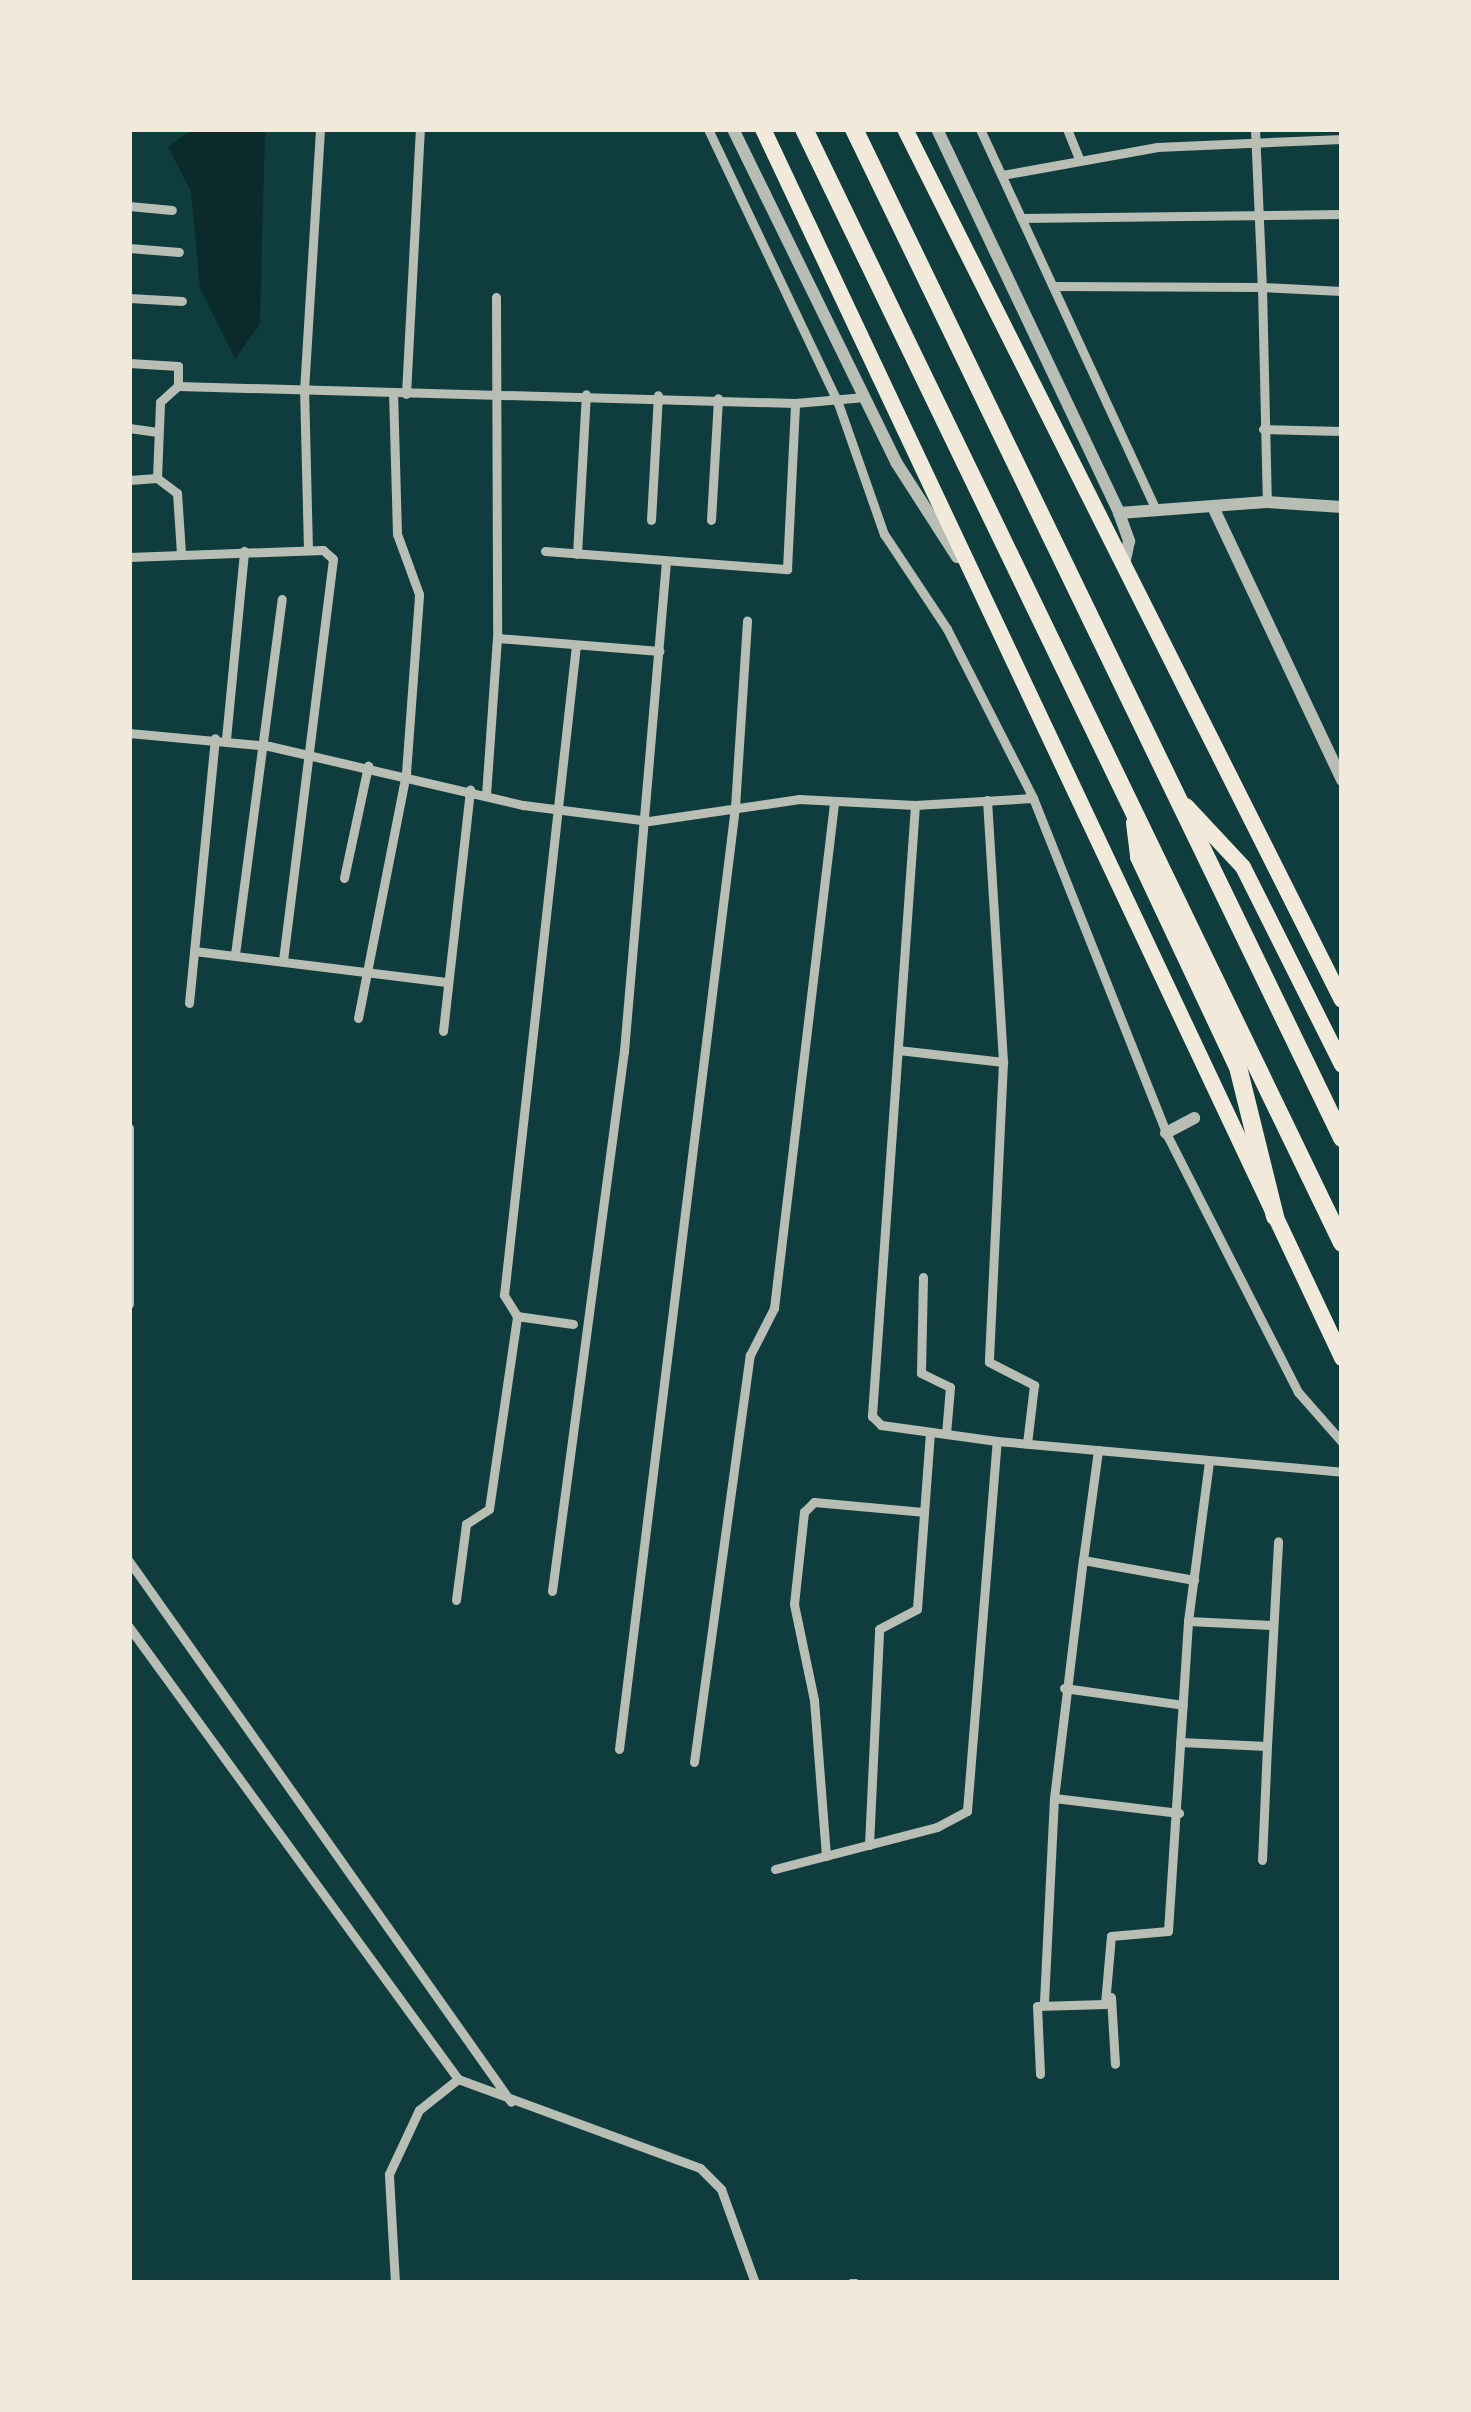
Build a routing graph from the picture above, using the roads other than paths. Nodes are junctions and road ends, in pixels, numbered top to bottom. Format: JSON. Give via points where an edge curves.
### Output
{"nodes":[{"id":1,"x":320,"y":129,"type":"edge"},
{"id":2,"x":420,"y":129,"type":"edge"},
{"id":3,"x":709,"y":129,"type":"edge"},
{"id":4,"x":733,"y":129,"type":"edge"},
{"id":5,"x":763,"y":129,"type":"edge"},
{"id":6,"x":804,"y":129,"type":"edge"},
{"id":7,"x":854,"y":129,"type":"edge"},
{"id":8,"x":905,"y":129,"type":"edge"},
{"id":9,"x":937,"y":129,"type":"edge"},
{"id":10,"x":980,"y":129,"type":"edge"},
{"id":11,"x":1067,"y":129,"type":"edge"},
{"id":12,"x":1255,"y":129,"type":"edge"},
{"id":13,"x":1342,"y":139,"type":"edge"},
{"id":14,"x":1256,"y":145,"type":"junction"},
{"id":15,"x":1079,"y":158,"type":"junction"},
{"id":16,"x":1002,"y":176,"type":"junction"},
{"id":17,"x":129,"y":206,"type":"edge"},
{"id":18,"x":172,"y":210,"type":"dead end"},
{"id":19,"x":1258,"y":211,"type":"junction"},
{"id":20,"x":1342,"y":214,"type":"edge"},
{"id":21,"x":1021,"y":218,"type":"junction"},
{"id":22,"x":129,"y":248,"type":"edge"},
{"id":23,"x":179,"y":252,"type":"dead end"},
{"id":24,"x":1053,"y":286,"type":"junction"},
{"id":25,"x":1262,"y":287,"type":"junction"},
{"id":26,"x":1342,"y":291,"type":"edge"},
{"id":27,"x":496,"y":297,"type":"dead end"},
{"id":28,"x":129,"y":298,"type":"edge"},
{"id":29,"x":182,"y":301,"type":"dead end"},
{"id":30,"x":129,"y":363,"type":"edge"},
{"id":31,"x":178,"y":386,"type":"junction"},
{"id":32,"x":304,"y":392,"type":"junction"},
{"id":33,"x":393,"y":394,"type":"junction"},
{"id":34,"x":406,"y":394,"type":"junction"},
{"id":35,"x":586,"y":394,"type":"junction"},
{"id":36,"x":500,"y":395,"type":"junction"},
{"id":37,"x":658,"y":395,"type":"junction"},
{"id":38,"x":865,"y":397,"type":"junction"},
{"id":39,"x":718,"y":398,"type":"junction"},
{"id":40,"x":795,"y":403,"type":"junction"},
{"id":41,"x":838,"y":403,"type":"junction"},
{"id":42,"x":129,"y":428,"type":"edge"},
{"id":43,"x":1263,"y":429,"type":"junction"},
{"id":44,"x":1342,"y":431,"type":"edge"},
{"id":45,"x":156,"y":432,"type":"junction"},
{"id":46,"x":158,"y":478,"type":"junction"},
{"id":47,"x":129,"y":480,"type":"edge"},
{"id":48,"x":1267,"y":502,"type":"junction"},
{"id":49,"x":1213,"y":507,"type":"junction"},
{"id":50,"x":1342,"y":507,"type":"edge"},
{"id":51,"x":1156,"y":510,"type":"junction"},
{"id":52,"x":1119,"y":513,"type":"junction"},
{"id":53,"x":651,"y":520,"type":"dead end"},
{"id":54,"x":711,"y":520,"type":"dead end"},
{"id":55,"x":308,"y":550,"type":"junction"},
{"id":56,"x":244,"y":551,"type":"junction"},
{"id":57,"x":545,"y":551,"type":"dead end"},
{"id":58,"x":181,"y":554,"type":"junction"},
{"id":59,"x":577,"y":554,"type":"junction"},
{"id":60,"x":129,"y":557,"type":"edge"},
{"id":61,"x":666,"y":564,"type":"junction"},
{"id":62,"x":1123,"y":569,"type":"junction"},
{"id":63,"x":968,"y":573,"type":"junction"},
{"id":64,"x":283,"y":599,"type":"dead end"},
{"id":65,"x":747,"y":620,"type":"dead end"},
{"id":66,"x":496,"y":638,"type":"junction"},
{"id":67,"x":576,"y":645,"type":"junction"},
{"id":68,"x":659,"y":651,"type":"junction"},
{"id":69,"x":129,"y":732,"type":"edge"},
{"id":70,"x":221,"y":738,"type":"junction"},
{"id":71,"x":269,"y":746,"type":"junction"},
{"id":72,"x":314,"y":754,"type":"junction"},
{"id":73,"x":368,"y":766,"type":"junction"},
{"id":74,"x":406,"y":773,"type":"junction"},
{"id":75,"x":1342,"y":780,"type":"edge"},
{"id":76,"x":470,"y":790,"type":"junction"},
{"id":77,"x":486,"y":795,"type":"junction"},
{"id":78,"x":1177,"y":796,"type":"junction"},
{"id":79,"x":1034,"y":798,"type":"junction"},
{"id":80,"x":987,"y":800,"type":"junction"},
{"id":81,"x":834,"y":802,"type":"junction"},
{"id":82,"x":915,"y":806,"type":"junction"},
{"id":83,"x":735,"y":807,"type":"junction"},
{"id":84,"x":1133,"y":807,"type":"junction"},
{"id":85,"x":556,"y":812,"type":"junction"},
{"id":86,"x":649,"y":820,"type":"junction"},
{"id":87,"x":344,"y":878,"type":"dead end"},
{"id":88,"x":194,"y":951,"type":"junction"},
{"id":89,"x":235,"y":954,"type":"junction"},
{"id":90,"x":283,"y":958,"type":"junction"},
{"id":91,"x":367,"y":971,"type":"junction"},
{"id":92,"x":448,"y":982,"type":"junction"},
{"id":93,"x":1342,"y":1000,"type":"edge"},
{"id":94,"x":188,"y":1004,"type":"dead end"},
{"id":95,"x":358,"y":1018,"type":"dead end"},
{"id":96,"x":442,"y":1031,"type":"dead end"},
{"id":97,"x":898,"y":1050,"type":"junction"},
{"id":98,"x":1003,"y":1062,"type":"junction"},
{"id":99,"x":1342,"y":1065,"type":"edge"},
{"id":100,"x":1194,"y":1118,"type":"dead end"},
{"id":101,"x":129,"y":1128,"type":"edge"},
{"id":102,"x":1166,"y":1132,"type":"junction"},
{"id":103,"x":1342,"y":1138,"type":"edge"},
{"id":104,"x":1275,"y":1217,"type":"junction"},
{"id":105,"x":1342,"y":1243,"type":"edge"},
{"id":106,"x":923,"y":1277,"type":"dead end"},
{"id":107,"x":129,"y":1304,"type":"edge"},
{"id":108,"x":517,"y":1316,"type":"junction"},
{"id":109,"x":573,"y":1324,"type":"dead end"},
{"id":110,"x":1342,"y":1358,"type":"edge"},
{"id":111,"x":930,"y":1432,"type":"junction"},
{"id":112,"x":946,"y":1434,"type":"junction"},
{"id":113,"x":997,"y":1441,"type":"junction"},
{"id":114,"x":1342,"y":1442,"type":"edge"},
{"id":115,"x":1027,"y":1444,"type":"junction"},
{"id":116,"x":1098,"y":1450,"type":"junction"},
{"id":117,"x":1209,"y":1462,"type":"junction"},
{"id":118,"x":1342,"y":1472,"type":"edge"},
{"id":119,"x":923,"y":1512,"type":"junction"},
{"id":120,"x":1278,"y":1540,"type":"dead end"},
{"id":121,"x":1083,"y":1560,"type":"junction"},
{"id":122,"x":129,"y":1561,"type":"edge"},
{"id":123,"x":1194,"y":1580,"type":"junction"},
{"id":124,"x":552,"y":1591,"type":"dead end"},
{"id":125,"x":456,"y":1600,"type":"dead end"},
{"id":126,"x":1188,"y":1621,"type":"junction"},
{"id":127,"x":1271,"y":1625,"type":"junction"},
{"id":128,"x":129,"y":1628,"type":"edge"},
{"id":129,"x":1064,"y":1688,"type":"junction"},
{"id":130,"x":1183,"y":1705,"type":"junction"},
{"id":131,"x":1180,"y":1742,"type":"junction"},
{"id":132,"x":1268,"y":1746,"type":"junction"},
{"id":133,"x":619,"y":1749,"type":"dead end"},
{"id":134,"x":694,"y":1762,"type":"dead end"},
{"id":135,"x":1054,"y":1798,"type":"junction"},
{"id":136,"x":1179,"y":1813,"type":"junction"},
{"id":137,"x":869,"y":1844,"type":"junction"},
{"id":138,"x":826,"y":1856,"type":"junction"},
{"id":139,"x":1262,"y":1860,"type":"dead end"},
{"id":140,"x":775,"y":1869,"type":"dead end"},
{"id":141,"x":1111,"y":1997,"type":"junction"},
{"id":142,"x":1044,"y":2002,"type":"junction"},
{"id":143,"x":1114,"y":2064,"type":"dead end"},
{"id":144,"x":1040,"y":2074,"type":"dead end"},
{"id":145,"x":458,"y":2079,"type":"junction"},
{"id":146,"x":512,"y":2102,"type":"junction"},
{"id":147,"x":395,"y":2283,"type":"edge"},
{"id":148,"x":755,"y":2283,"type":"edge"}],
"edges":[{"from":1,"to":32,"type":"street"},
{"from":2,"to":34,"type":"street"},
{"from":3,"to":41,"type":"street"},
{"from":4,"to":38,"type":"street"},
{"from":5,"to":63,"type":"highway","via":[[920,452]]},
{"from":6,"to":84,"type":"highway"},
{"from":7,"to":78,"type":"highway"},
{"from":8,"to":62,"type":"highway"},
{"from":9,"to":52,"type":"street"},
{"from":10,"to":16,"type":"street"},
{"from":11,"to":15,"type":"street"},
{"from":12,"to":14,"type":"street"},
{"from":13,"to":14,"type":"street"},
{"from":14,"to":15,"type":"street"},
{"from":14,"to":19,"type":"street"},
{"from":15,"to":16,"type":"street"},
{"from":16,"to":21,"type":"street"},
{"from":17,"to":18,"type":"street"},
{"from":19,"to":20,"type":"street"},
{"from":19,"to":21,"type":"street"},
{"from":19,"to":25,"type":"street"},
{"from":21,"to":24,"type":"street"},
{"from":22,"to":23,"type":"street"},
{"from":24,"to":25,"type":"street"},
{"from":24,"to":51,"type":"street"},
{"from":25,"to":26,"type":"street"},
{"from":25,"to":43,"type":"street"},
{"from":27,"to":36,"type":"street"},
{"from":28,"to":29,"type":"street"},
{"from":30,"to":31,"type":"street","via":[[178,366]]},
{"from":31,"to":32,"type":"street"},
{"from":31,"to":45,"type":"street","via":[[160,402]]},
{"from":32,"to":33,"type":"street"},
{"from":32,"to":55,"type":"street"},
{"from":33,"to":34,"type":"street"},
{"from":33,"to":74,"type":"street","via":[[397,534],[418,594]]},
{"from":34,"to":36,"type":"street"},
{"from":35,"to":36,"type":"street"},
{"from":35,"to":37,"type":"street"},
{"from":35,"to":59,"type":"street"},
{"from":36,"to":66,"type":"street"},
{"from":37,"to":39,"type":"street"},
{"from":37,"to":53,"type":"street"},
{"from":38,"to":41,"type":"street"},
{"from":38,"to":63,"type":"street"},
{"from":39,"to":40,"type":"street"},
{"from":39,"to":54,"type":"street"},
{"from":40,"to":41,"type":"street"},
{"from":40,"to":61,"type":"street","via":[[787,569]]},
{"from":41,"to":79,"type":"street","via":[[884,534],[947,629]]},
{"from":42,"to":45,"type":"street"},
{"from":43,"to":44,"type":"street"},
{"from":43,"to":48,"type":"street"},
{"from":45,"to":46,"type":"street"},
{"from":46,"to":47,"type":"street"},
{"from":46,"to":58,"type":"street","via":[[180,500]]},
{"from":48,"to":49,"type":"street"},
{"from":48,"to":50,"type":"street"},
{"from":49,"to":51,"type":"street"},
{"from":49,"to":75,"type":"street"},
{"from":51,"to":52,"type":"street"},
{"from":52,"to":62,"type":"street","via":[[1129,541]]},
{"from":55,"to":56,"type":"street"},
{"from":55,"to":72,"type":"street","via":[[332,560]]},
{"from":56,"to":58,"type":"street"},
{"from":56,"to":70,"type":"street"},
{"from":57,"to":59,"type":"street"},
{"from":58,"to":60,"type":"street"},
{"from":59,"to":61,"type":"street"},
{"from":61,"to":68,"type":"street"},
{"from":62,"to":93,"type":"highway"},
{"from":63,"to":104,"type":"highway"},
{"from":64,"to":71,"type":"street"},
{"from":65,"to":83,"type":"street"},
{"from":66,"to":67,"type":"street"},
{"from":66,"to":77,"type":"street"},
{"from":67,"to":68,"type":"street"},
{"from":67,"to":85,"type":"street"},
{"from":68,"to":86,"type":"street"},
{"from":69,"to":70,"type":"street"},
{"from":70,"to":71,"type":"street"},
{"from":70,"to":88,"type":"street"},
{"from":71,"to":72,"type":"street"},
{"from":71,"to":89,"type":"street"},
{"from":72,"to":73,"type":"street"},
{"from":72,"to":90,"type":"street"},
{"from":73,"to":74,"type":"street"},
{"from":73,"to":87,"type":"street"},
{"from":74,"to":76,"type":"street"},
{"from":74,"to":91,"type":"street"},
{"from":76,"to":77,"type":"street"},
{"from":76,"to":92,"type":"street"},
{"from":77,"to":85,"type":"street"},
{"from":78,"to":99,"type":"highway","via":[[1243,868]]},
{"from":78,"to":103,"type":"highway"},
{"from":79,"to":80,"type":"street"},
{"from":79,"to":102,"type":"street"},
{"from":80,"to":82,"type":"street"},
{"from":80,"to":98,"type":"street"},
{"from":81,"to":82,"type":"street"},
{"from":81,"to":83,"type":"street"},
{"from":81,"to":134,"type":"street","via":[[774,1308],[750,1355]]},
{"from":82,"to":97,"type":"street"},
{"from":83,"to":86,"type":"street"},
{"from":83,"to":133,"type":"street"},
{"from":84,"to":104,"type":"highway","via":[[1138,857],[1238,1067]]},
{"from":84,"to":105,"type":"highway"},
{"from":85,"to":86,"type":"street"},
{"from":85,"to":108,"type":"street","via":[[504,1295]]},
{"from":86,"to":124,"type":"street","via":[[591,1330]]},
{"from":88,"to":89,"type":"street"},
{"from":88,"to":94,"type":"street"},
{"from":89,"to":90,"type":"street"},
{"from":90,"to":91,"type":"street"},
{"from":91,"to":92,"type":"street"},
{"from":91,"to":95,"type":"street"},
{"from":92,"to":96,"type":"street"},
{"from":97,"to":98,"type":"street"},
{"from":97,"to":111,"type":"street","via":[[872,1416],[881,1425]]},
{"from":98,"to":115,"type":"street","via":[[988,1361],[995,1372],[1034,1385]]},
{"from":100,"to":102,"type":"street"},
{"from":101,"to":107,"type":"street"},
{"from":102,"to":114,"type":"street","via":[[1298,1393]]},
{"from":104,"to":110,"type":"highway"},
{"from":106,"to":112,"type":"street","via":[[921,1373],[950,1387]]},
{"from":108,"to":109,"type":"street"},
{"from":108,"to":125,"type":"street","via":[[489,1509],[466,1524]]},
{"from":111,"to":112,"type":"street"},
{"from":111,"to":119,"type":"street"},
{"from":112,"to":113,"type":"street"},
{"from":113,"to":115,"type":"street"},
{"from":113,"to":137,"type":"street","via":[[967,1811]]},
{"from":115,"to":116,"type":"street"},
{"from":116,"to":117,"type":"street"},
{"from":116,"to":121,"type":"street"},
{"from":117,"to":118,"type":"street"},
{"from":117,"to":123,"type":"street"},
{"from":119,"to":137,"type":"street","via":[[917,1609],[879,1630]]},
{"from":119,"to":138,"type":"street","via":[[814,1502],[804,1511],[794,1604],[814,1700]]},
{"from":120,"to":127,"type":"street"},
{"from":121,"to":123,"type":"street"},
{"from":121,"to":129,"type":"street"},
{"from":122,"to":146,"type":"street"},
{"from":123,"to":126,"type":"street"},
{"from":126,"to":127,"type":"street"},
{"from":126,"to":130,"type":"street"},
{"from":127,"to":132,"type":"street"},
{"from":128,"to":145,"type":"street"},
{"from":129,"to":130,"type":"street"},
{"from":129,"to":135,"type":"street"},
{"from":130,"to":131,"type":"street"},
{"from":131,"to":132,"type":"street"},
{"from":131,"to":136,"type":"street"},
{"from":132,"to":139,"type":"street"},
{"from":135,"to":136,"type":"street"},
{"from":135,"to":142,"type":"street"},
{"from":136,"to":141,"type":"street","via":[[1168,1931],[1111,1936]]},
{"from":137,"to":138,"type":"street"},
{"from":138,"to":140,"type":"street"},
{"from":141,"to":142,"type":"street","via":[[1094,2006]]},
{"from":141,"to":143,"type":"street"},
{"from":142,"to":144,"type":"street","via":[[1036,2013]]},
{"from":145,"to":146,"type":"street"},
{"from":145,"to":147,"type":"street","via":[[419,2110],[388,2174]]},
{"from":146,"to":148,"type":"street","via":[[700,2168],[721,2188]]}]}
